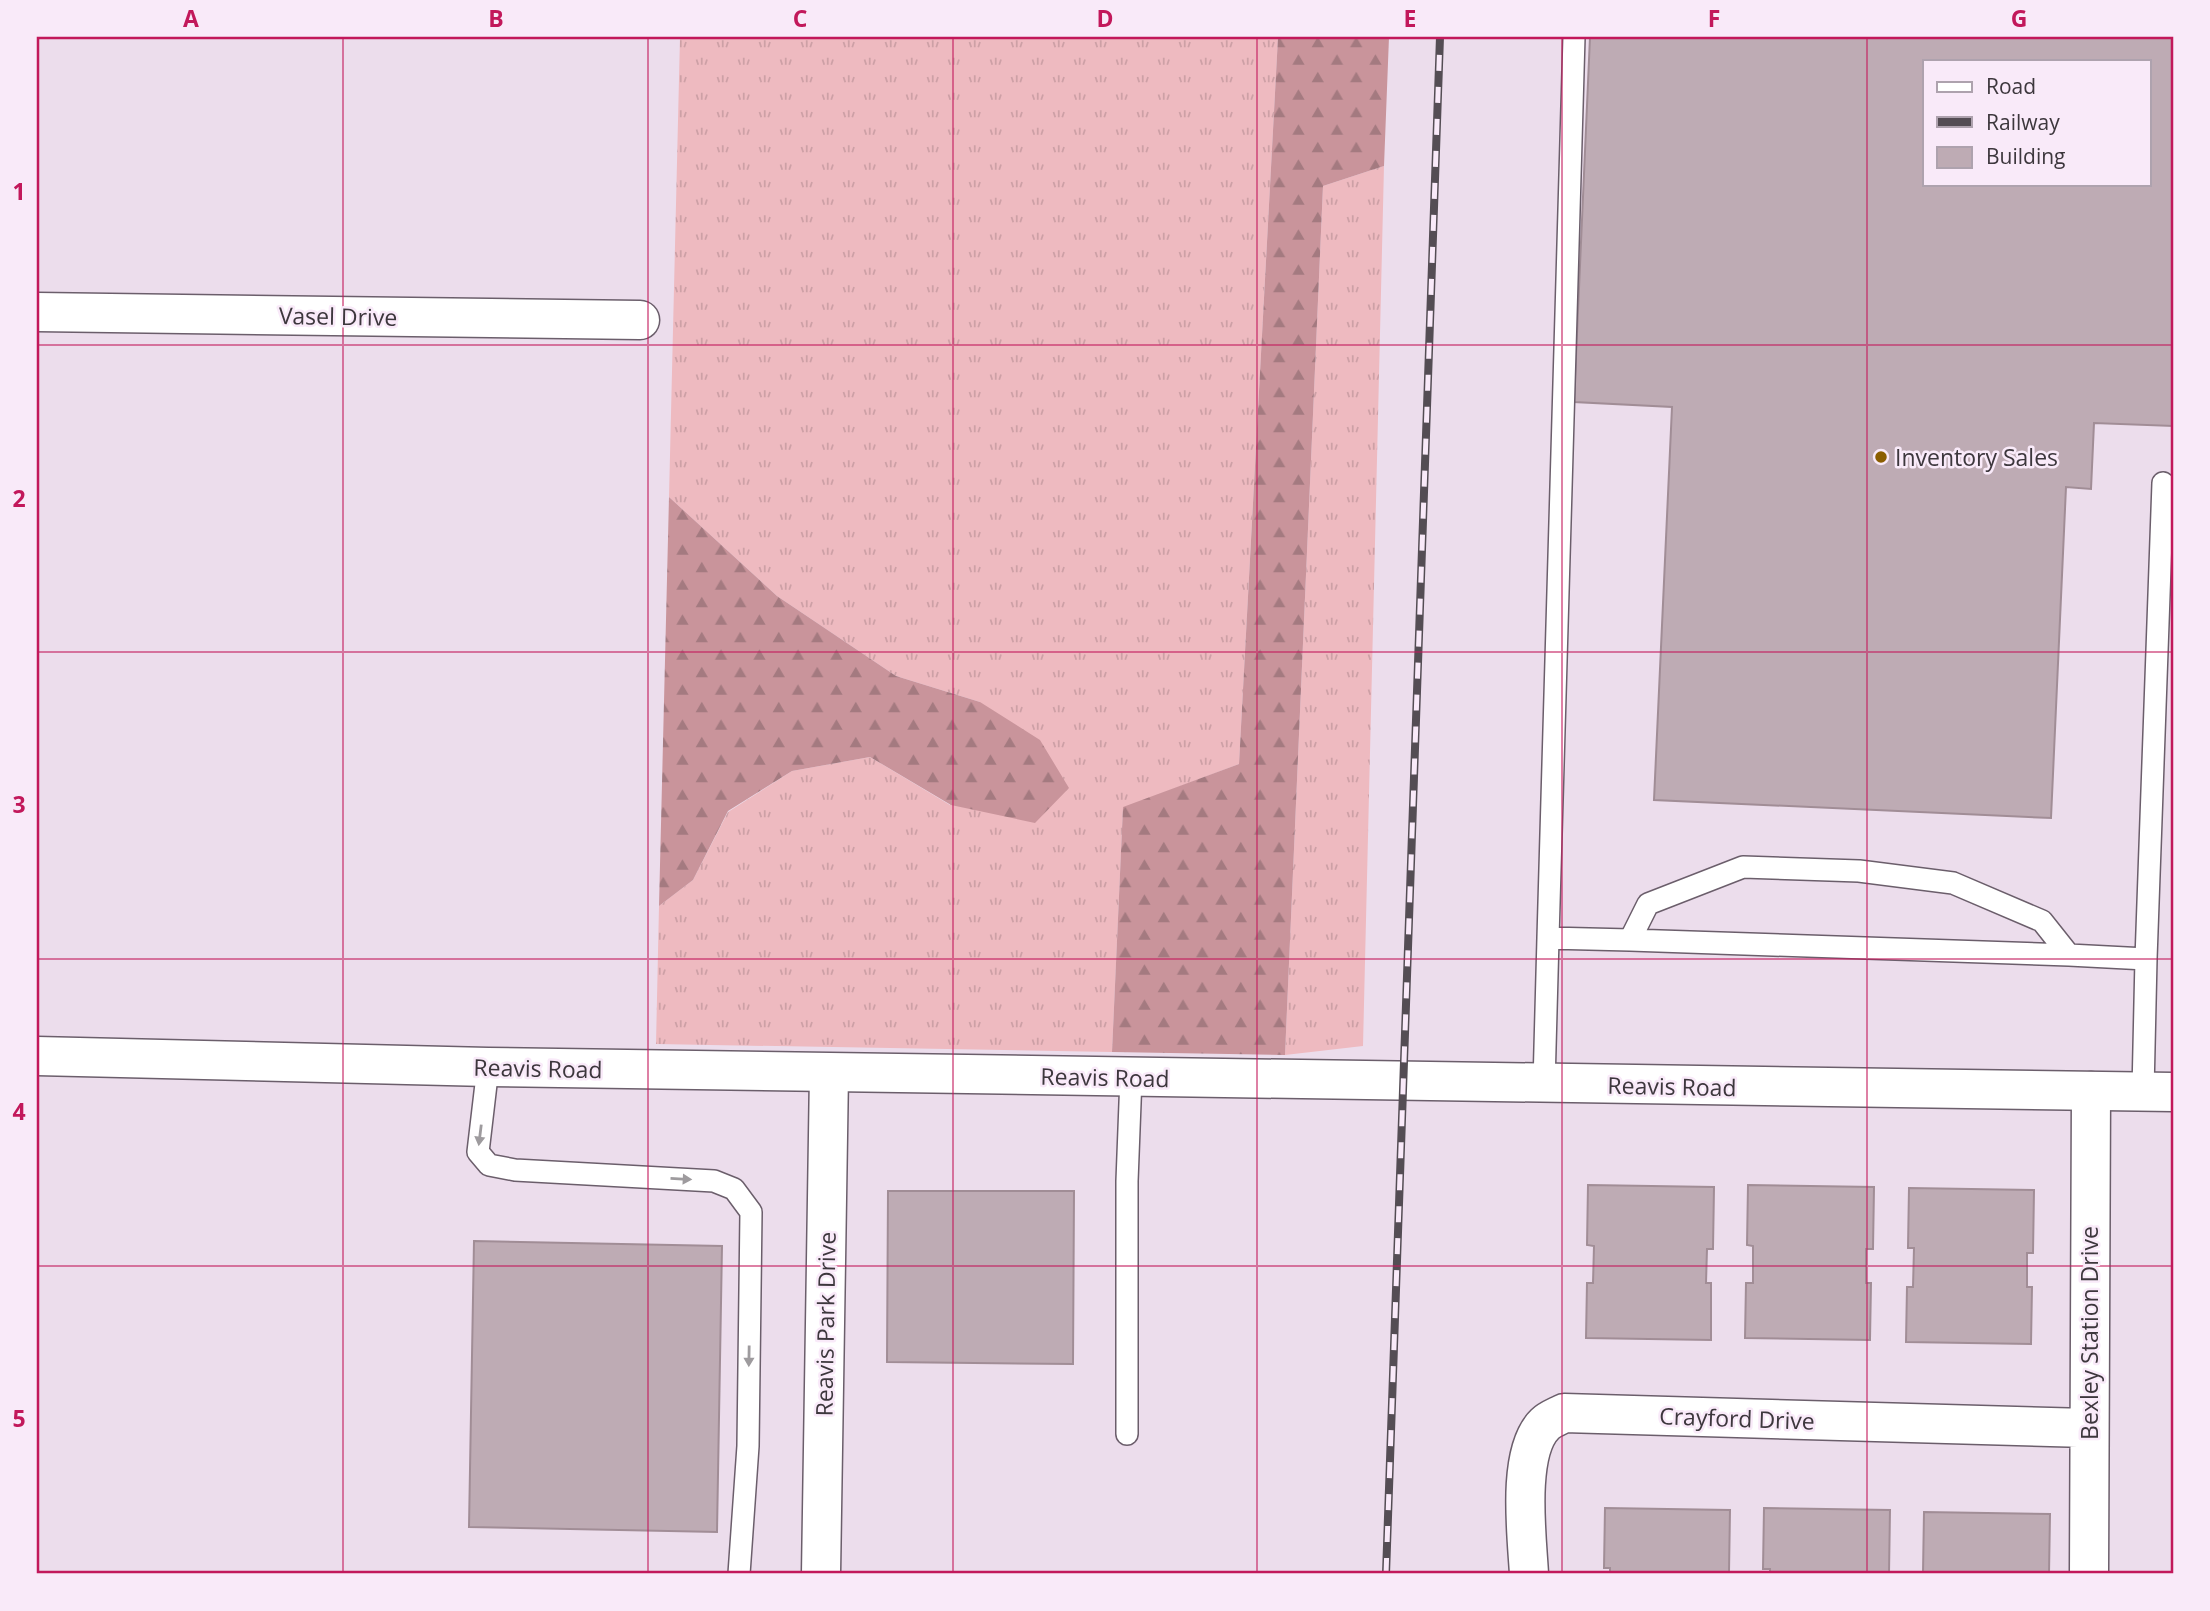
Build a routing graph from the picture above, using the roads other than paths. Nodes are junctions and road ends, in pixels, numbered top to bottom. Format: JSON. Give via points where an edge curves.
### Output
{"nodes":[{"id":1,"x":1574,"y":37,"type":"edge"},
{"id":2,"x":37,"y":312,"type":"edge"},
{"id":3,"x":640,"y":320,"type":"dead end"},
{"id":4,"x":2163,"y":483,"type":"dead end"},
{"id":5,"x":1548,"y":938,"type":"junction"},
{"id":6,"x":1630,"y":940,"type":"junction"},
{"id":7,"x":2069,"y":955,"type":"junction"},
{"id":8,"x":2146,"y":959,"type":"junction"},
{"id":9,"x":37,"y":1056,"type":"edge"},
{"id":10,"x":488,"y":1067,"type":"junction"},
{"id":11,"x":829,"y":1073,"type":"junction"},
{"id":12,"x":1131,"y":1077,"type":"junction"},
{"id":13,"x":1544,"y":1084,"type":"junction"},
{"id":14,"x":2091,"y":1091,"type":"junction"},
{"id":15,"x":2158,"y":1091,"type":"edge"},
{"id":16,"x":2087,"y":1428,"type":"junction"},
{"id":17,"x":1127,"y":1434,"type":"dead end"},
{"id":18,"x":739,"y":1574,"type":"edge"},
{"id":19,"x":821,"y":1574,"type":"edge"},
{"id":20,"x":1529,"y":1574,"type":"edge"},
{"id":21,"x":2089,"y":1574,"type":"edge"}],
"edges":[{"from":1,"to":5,"type":"lane"},
{"from":2,"to":3,"type":"street","name":"Vasel Drive"},
{"from":4,"to":8,"type":"lane"},
{"from":5,"to":6,"type":"lane"},
{"from":5,"to":13,"type":"lane"},
{"from":6,"to":7,"type":"lane"},
{"from":6,"to":7,"type":"lane","via":[[1648,904],[1743,867],[1859,871],[1953,883],[2042,921]]},
{"from":7,"to":8,"type":"lane"},
{"from":8,"to":15,"type":"lane"},
{"from":9,"to":10,"type":"street","name":"Reavis Road"},
{"from":10,"to":11,"type":"street","name":"Reavis Road"},
{"from":10,"to":18,"type":"lane","one_way":true,"via":[[478,1152],[489,1166],[713,1181],[734,1189],[751,1212],[748,1446]]},
{"from":11,"to":12,"type":"street","name":"Reavis Road"},
{"from":11,"to":19,"type":"street","name":"Reavis Park Drive"},
{"from":12,"to":13,"type":"street","name":"Reavis Road"},
{"from":12,"to":17,"type":"lane"},
{"from":13,"to":14,"type":"street","name":"Reavis Road"},
{"from":14,"to":15,"type":"street","name":"Reavis Road"},
{"from":14,"to":16,"type":"street","name":"Bexley Station Drive"},
{"from":16,"to":20,"type":"street","name":"Crayford Drive","via":[[1564,1413],[1545,1424],[1528,1457]]},
{"from":16,"to":21,"type":"street","name":"Bexley Station Drive"}]}
